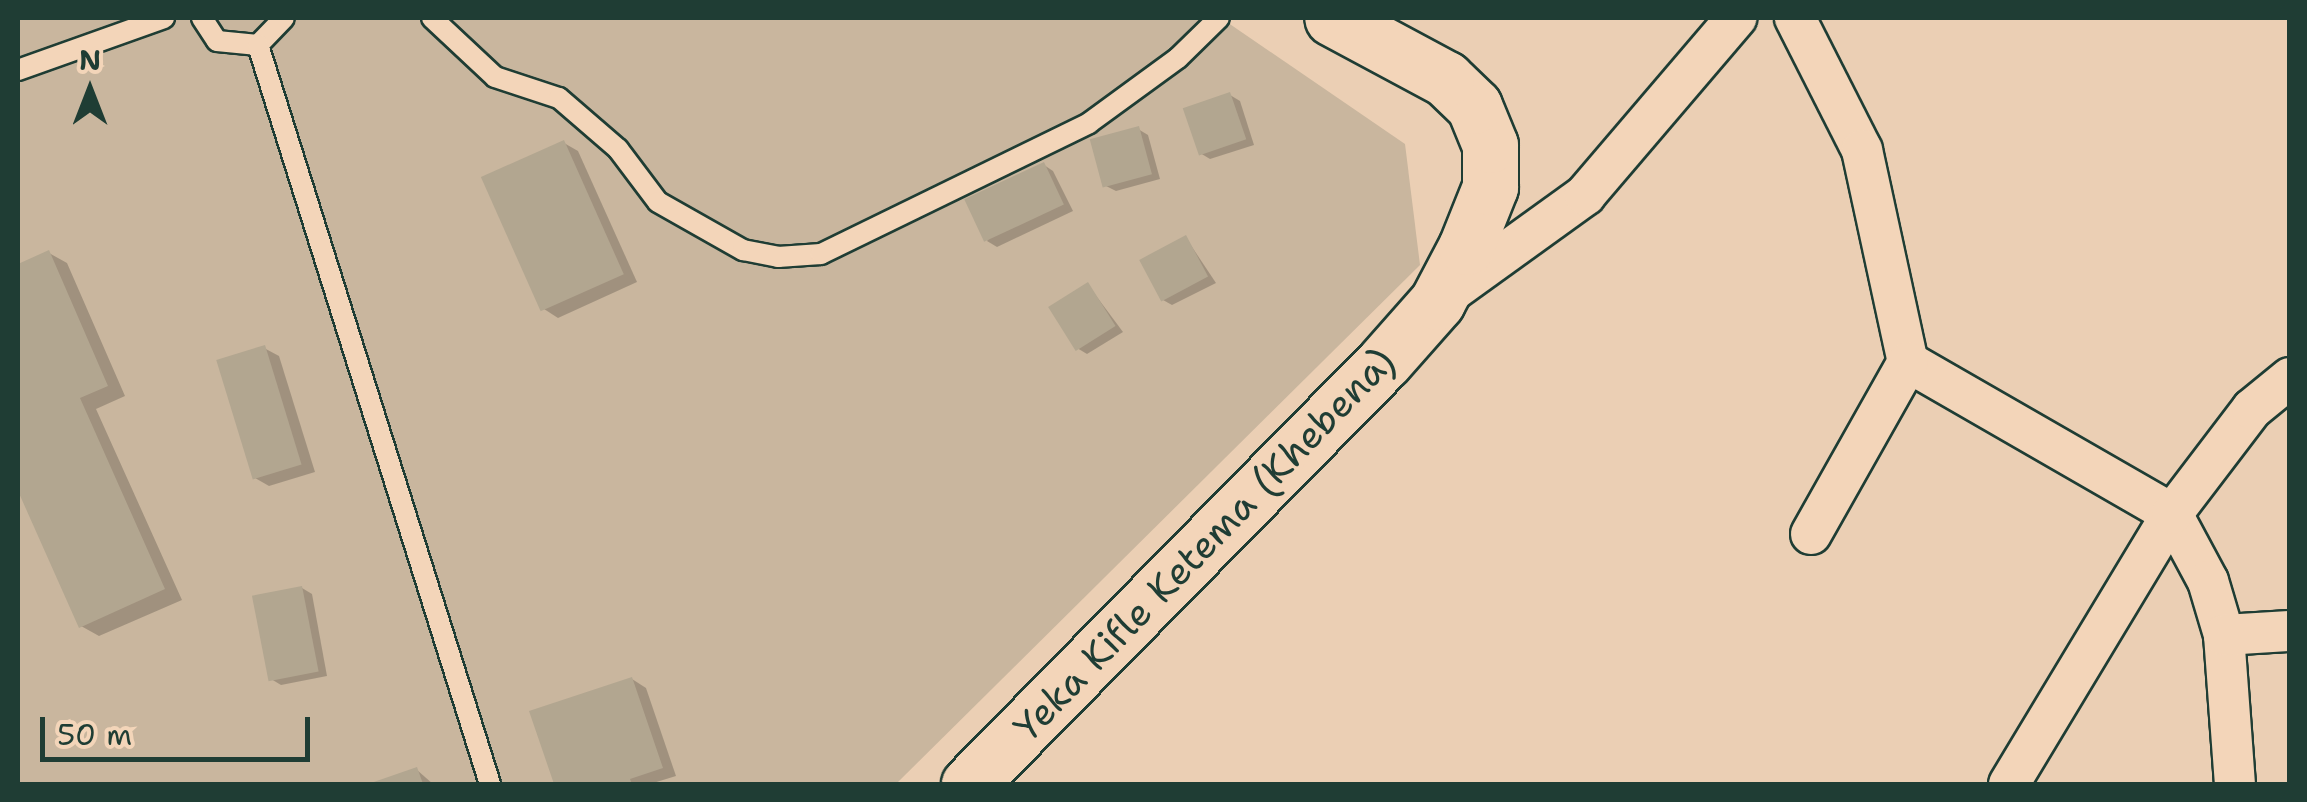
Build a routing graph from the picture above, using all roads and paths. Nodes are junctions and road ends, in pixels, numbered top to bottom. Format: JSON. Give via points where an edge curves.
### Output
{"nodes":[{"id":1,"x":164,"y":18,"type":"edge"},
{"id":2,"x":202,"y":18,"type":"edge"},
{"id":3,"x":284,"y":18,"type":"edge"},
{"id":4,"x":432,"y":18,"type":"edge"},
{"id":5,"x":1219,"y":18,"type":"edge"},
{"id":6,"x":1332,"y":18,"type":"edge"},
{"id":7,"x":1736,"y":18,"type":"edge"},
{"id":8,"x":1796,"y":18,"type":"edge"},
{"id":9,"x":258,"y":45,"type":"junction"},
{"id":10,"x":18,"y":70,"type":"edge"},
{"id":11,"x":1437,"y":302,"type":"junction"},
{"id":12,"x":1908,"y":362,"type":"junction"},
{"id":13,"x":2290,"y":378,"type":"edge"},
{"id":14,"x":2172,"y":514,"type":"junction"},
{"id":15,"x":1811,"y":534,"type":"dead end"},
{"id":16,"x":2290,"y":631,"type":"edge"},
{"id":17,"x":2224,"y":635,"type":"junction"},
{"id":18,"x":490,"y":784,"type":"edge"},
{"id":19,"x":969,"y":784,"type":"edge"},
{"id":20,"x":2009,"y":784,"type":"edge"},
{"id":21,"x":2235,"y":784,"type":"edge"}],
"edges":[{"from":1,"to":10,"type":"lane"},
{"from":2,"to":9,"type":"lane","via":[[216,41]]},
{"from":3,"to":9,"type":"lane"},
{"from":4,"to":5,"type":"lane","via":[[496,77],[559,98],[618,149],[658,202],[743,250],[778,257],[821,254],[1090,123],[1178,58]]},
{"from":6,"to":11,"type":"main road","name":"Yeka Kifle Ketema (Khebena)","via":[[1446,79],[1474,106],[1490,145],[1490,187]]},
{"from":7,"to":11,"type":"street","via":[[1585,195]]},
{"from":8,"to":12,"type":"street","via":[[1862,150]]},
{"from":9,"to":18,"type":"lane"},
{"from":11,"to":19,"type":"main road","name":"Yeka Kifle Ketema (Khebena)"},
{"from":12,"to":14,"type":"street"},
{"from":12,"to":15,"type":"street"},
{"from":13,"to":14,"type":"street","via":[[2252,408]]},
{"from":14,"to":17,"type":"street","via":[[2208,581]]},
{"from":14,"to":20,"type":"street"},
{"from":16,"to":17,"type":"street"},
{"from":17,"to":21,"type":"street"}]}
